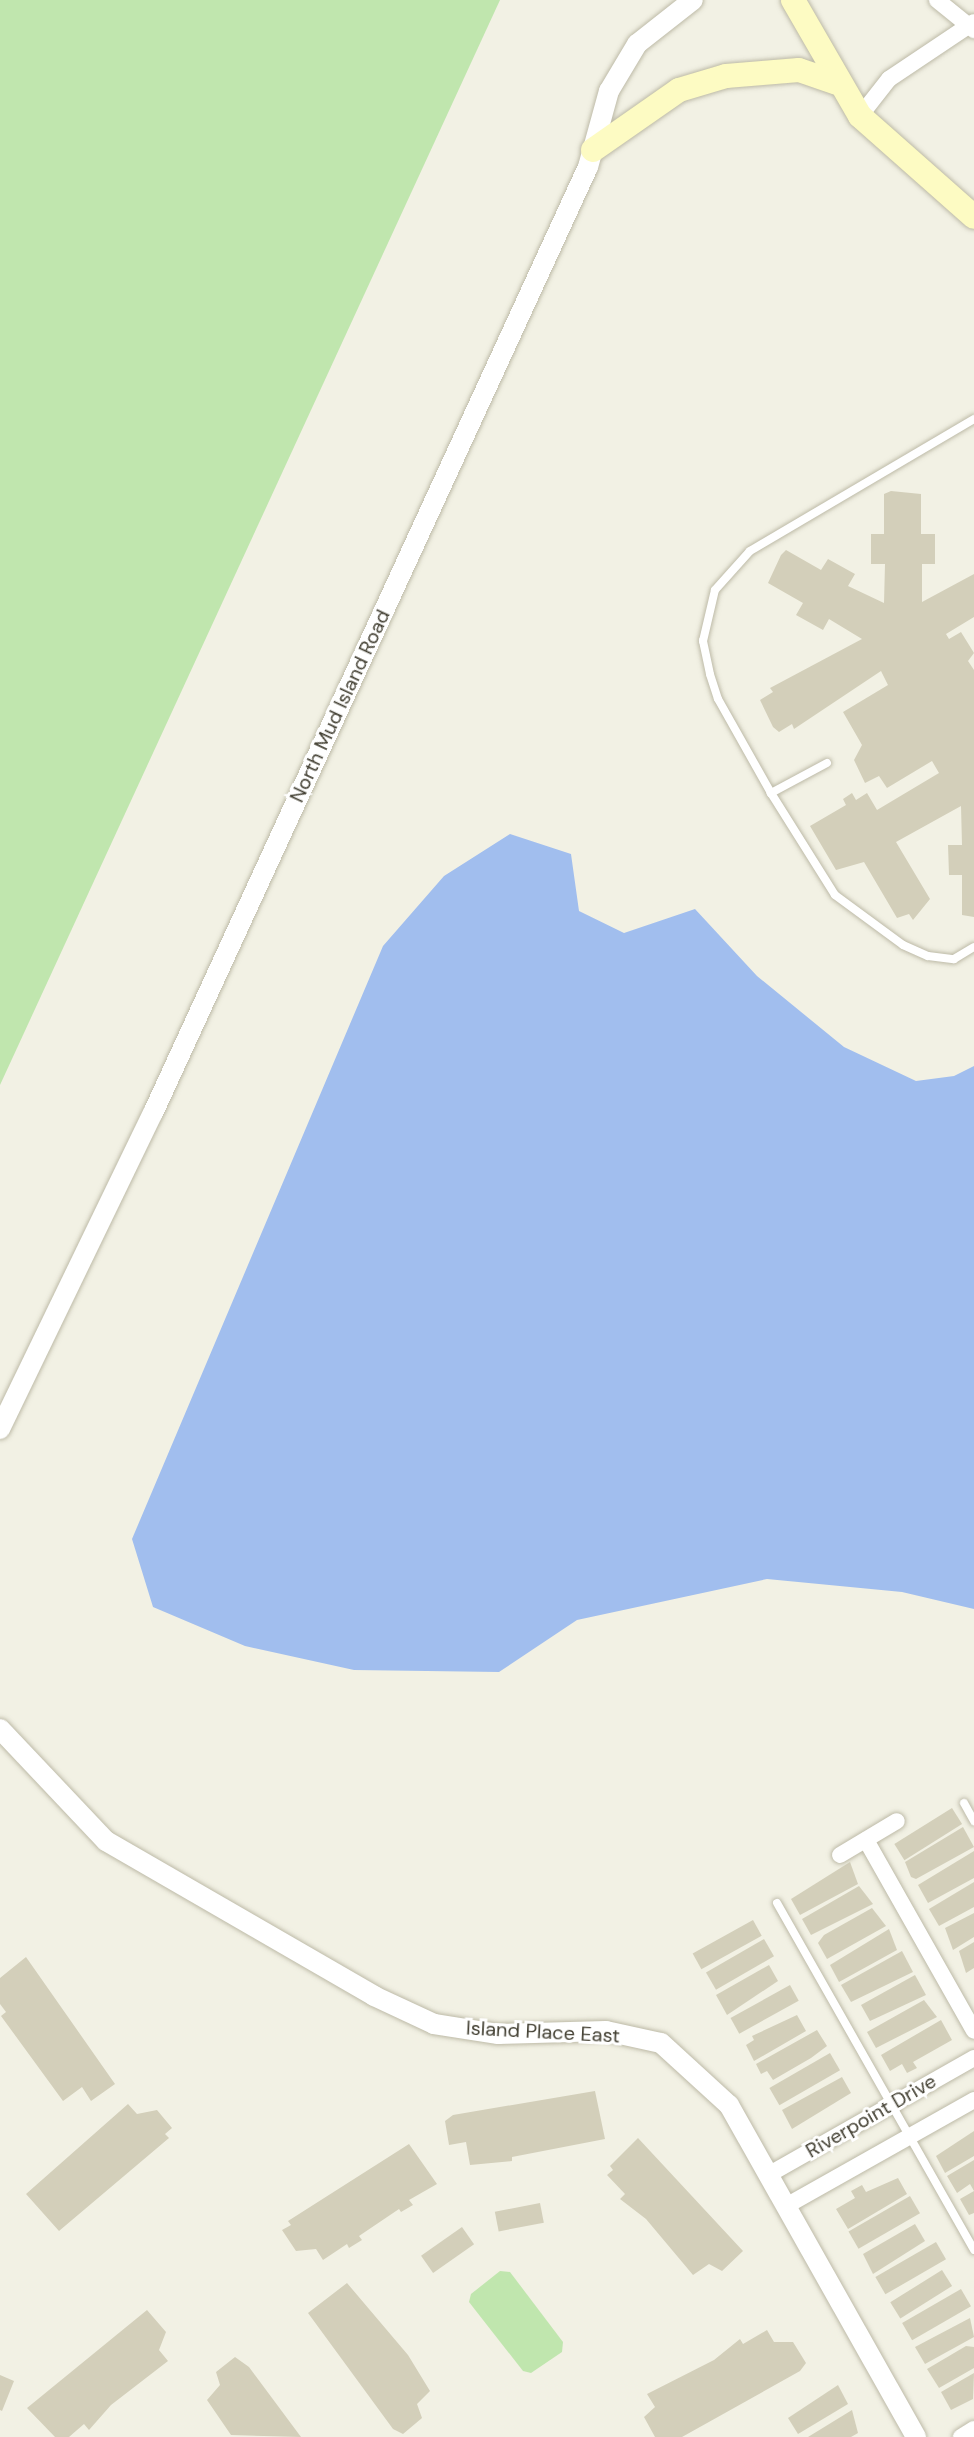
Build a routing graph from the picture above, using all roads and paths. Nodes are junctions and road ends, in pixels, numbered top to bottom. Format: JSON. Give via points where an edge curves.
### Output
{"nodes":[{"id":1,"x":693,"y":0,"type":"edge"},
{"id":2,"x":793,"y":0,"type":"edge"},
{"id":3,"x":937,"y":0,"type":"edge"},
{"id":4,"x":972,"y":26,"type":"edge"},
{"id":5,"x":836,"y":83,"type":"junction"},
{"id":6,"x":860,"y":116,"type":"junction"},
{"id":7,"x":593,"y":150,"type":"junction"},
{"id":8,"x":974,"y":217,"type":"edge"},
{"id":9,"x":974,"y":419,"type":"edge"},
{"id":10,"x":827,"y":763,"type":"dead end"},
{"id":11,"x":771,"y":793,"type":"junction"},
{"id":12,"x":974,"y":947,"type":"edge"},
{"id":13,"x":0,"y":1429,"type":"edge"},
{"id":14,"x":0,"y":1729,"type":"edge"},
{"id":15,"x":964,"y":1803,"type":"dead end"},
{"id":16,"x":897,"y":1821,"type":"dead end"},
{"id":17,"x":974,"y":1821,"type":"edge"},
{"id":18,"x":866,"y":1840,"type":"junction"},
{"id":19,"x":840,"y":1855,"type":"dead end"},
{"id":20,"x":777,"y":1903,"type":"dead end"},
{"id":21,"x":974,"y":2031,"type":"edge"},
{"id":22,"x":974,"y":2058,"type":"edge"},
{"id":23,"x":974,"y":2100,"type":"edge"},
{"id":24,"x":891,"y":2104,"type":"junction"},
{"id":25,"x":909,"y":2136,"type":"junction"},
{"id":26,"x":768,"y":2175,"type":"junction"},
{"id":27,"x":786,"y":2206,"type":"junction"},
{"id":28,"x":974,"y":2250,"type":"edge"},
{"id":29,"x":974,"y":2429,"type":"edge"},
{"id":30,"x":916,"y":2437,"type":"edge"},
{"id":31,"x":961,"y":2437,"type":"edge"}],
"edges":[{"from":1,"to":7,"type":"street","name":"North Mud Island Road","via":[[637,44],[609,91]]},
{"from":2,"to":5,"type":"main road"},
{"from":3,"to":4,"type":"street"},
{"from":4,"to":6,"type":"street","via":[[889,79]]},
{"from":5,"to":6,"type":"main road"},
{"from":5,"to":7,"type":"main road","via":[[799,70],[726,76],[679,90]]},
{"from":6,"to":8,"type":"main road"},
{"from":7,"to":13,"type":"street","name":"North Mud Island Road","via":[[153,1113]]},
{"from":9,"to":11,"type":"lane","via":[[750,551],[715,590],[703,641],[710,674],[718,699]]},
{"from":10,"to":11,"type":"lane"},
{"from":11,"to":12,"type":"lane","via":[[835,895],[903,945],[928,956],[954,959]]},
{"from":14,"to":26,"type":"street","name":"Island Place East","via":[[106,1841],[410,2013],[434,2024],[498,2034],[606,2031],[661,2043],[729,2105]]},
{"from":15,"to":17,"type":"lane"},
{"from":16,"to":18,"type":"street"},
{"from":18,"to":19,"type":"street"},
{"from":18,"to":21,"type":"street"},
{"from":20,"to":24,"type":"lane"},
{"from":22,"to":24,"type":"street","name":"Riverpoint Drive"},
{"from":23,"to":25,"type":"street","name":"Riverpoint Drive"},
{"from":24,"to":25,"type":"lane"},
{"from":24,"to":26,"type":"street","name":"Riverpoint Drive"},
{"from":25,"to":27,"type":"street","name":"Riverpoint Drive"},
{"from":25,"to":28,"type":"lane"},
{"from":26,"to":27,"type":"street","name":"Island Place East"},
{"from":27,"to":30,"type":"street","name":"Island Place East"},
{"from":29,"to":31,"type":"street"}]}
